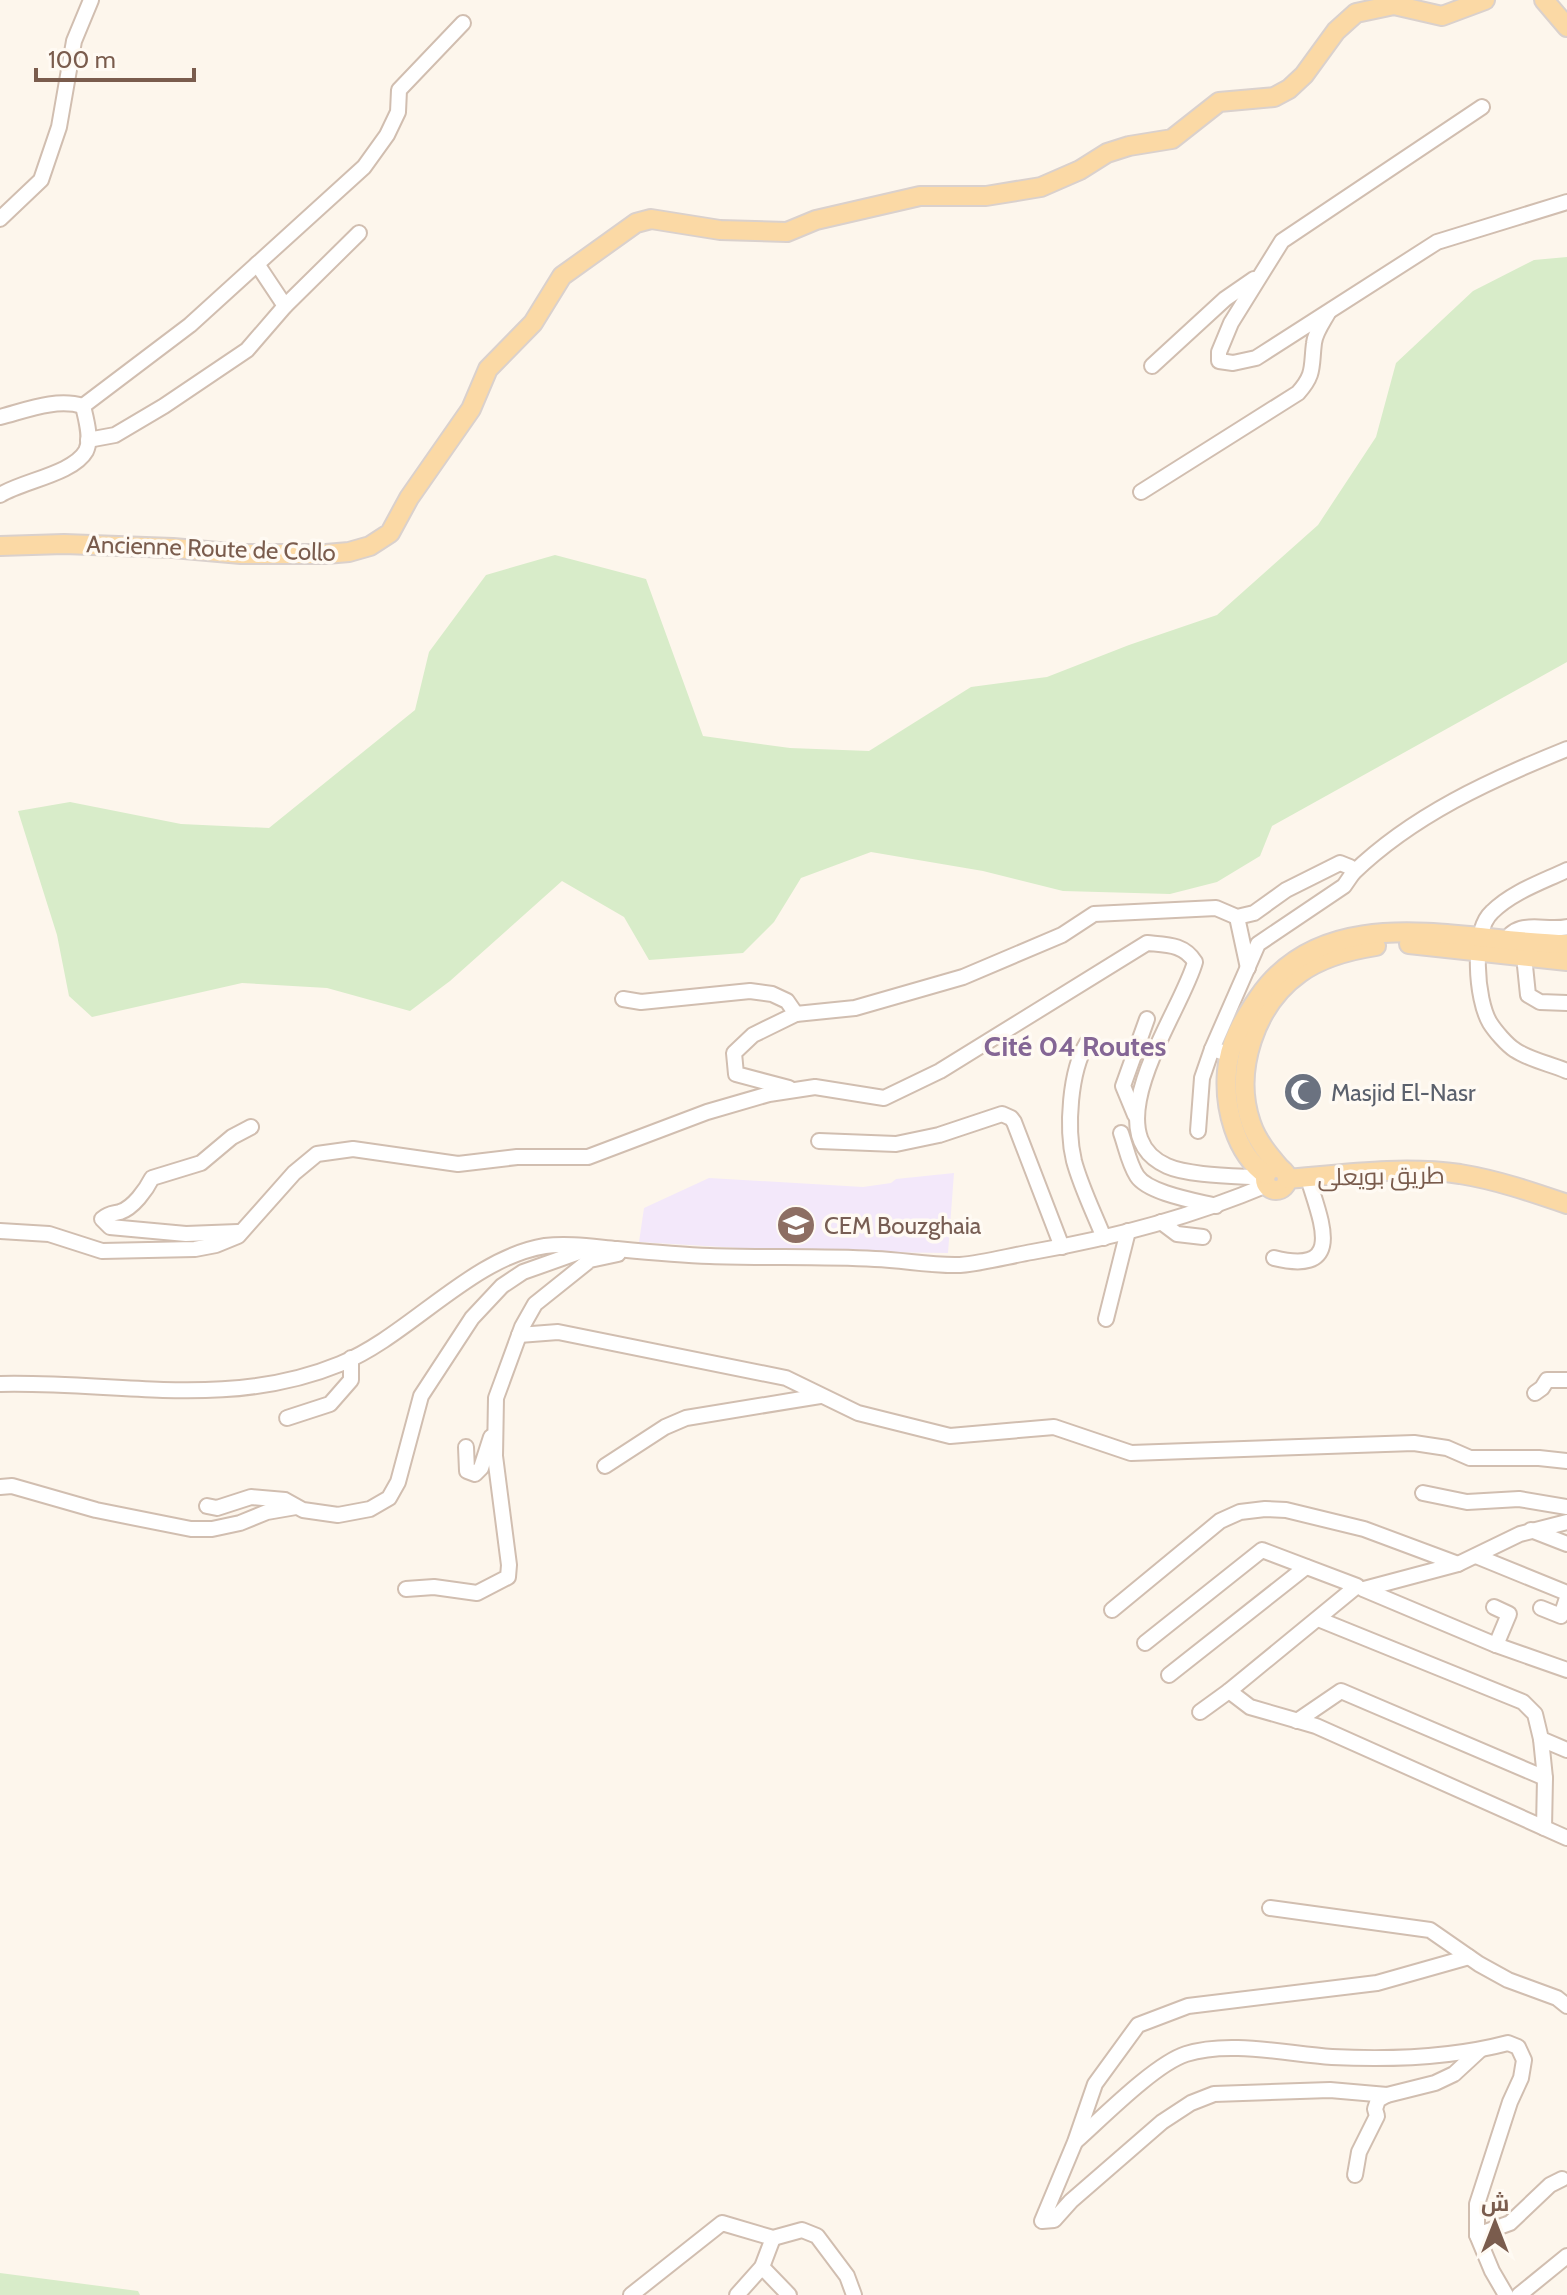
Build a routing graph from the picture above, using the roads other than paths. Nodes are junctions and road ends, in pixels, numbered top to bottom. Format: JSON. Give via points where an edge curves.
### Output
{"nodes":[{"id":1,"x":91,"y":0,"type":"edge"},
{"id":2,"x":1485,"y":0,"type":"edge"},
{"id":3,"x":1544,"y":0,"type":"edge"},
{"id":4,"x":463,"y":23,"type":"dead end"},
{"id":5,"x":1567,"y":27,"type":"edge"},
{"id":6,"x":1482,"y":107,"type":"dead end"},
{"id":7,"x":1567,"y":202,"type":"edge"},
{"id":8,"x":0,"y":219,"type":"edge"},
{"id":9,"x":359,"y":233,"type":"dead end"},
{"id":10,"x":257,"y":264,"type":"junction"},
{"id":11,"x":1261,"y":275,"type":"junction"},
{"id":12,"x":285,"y":306,"type":"junction"},
{"id":13,"x":1328,"y":312,"type":"junction"},
{"id":14,"x":1152,"y":366,"type":"dead end"},
{"id":15,"x":83,"y":406,"type":"junction"},
{"id":16,"x":0,"y":417,"type":"edge"},
{"id":17,"x":88,"y":440,"type":"junction"},
{"id":18,"x":1141,"y":492,"type":"dead end"},
{"id":19,"x":0,"y":495,"type":"edge"},
{"id":20,"x":0,"y":546,"type":"edge"},
{"id":21,"x":1567,"y":749,"type":"edge"},
{"id":22,"x":1567,"y":870,"type":"edge"},
{"id":23,"x":1353,"y":873,"type":"junction"},
{"id":24,"x":1237,"y":917,"type":"junction"},
{"id":25,"x":1567,"y":927,"type":"edge"},
{"id":26,"x":1478,"y":943,"type":"junction"},
{"id":27,"x":1567,"y":944,"type":"edge"},
{"id":28,"x":1503,"y":946,"type":"junction"},
{"id":29,"x":1526,"y":949,"type":"junction"},
{"id":30,"x":1567,"y":961,"type":"edge"},
{"id":31,"x":1248,"y":969,"type":"junction"},
{"id":32,"x":623,"y":999,"type":"dead end"},
{"id":33,"x":1567,"y":1003,"type":"edge"},
{"id":34,"x":796,"y":1014,"type":"junction"},
{"id":35,"x":1147,"y":1019,"type":"dead end"},
{"id":36,"x":1087,"y":1043,"type":"dead end"},
{"id":37,"x":1220,"y":1052,"type":"junction"},
{"id":38,"x":1567,"y":1071,"type":"edge"},
{"id":39,"x":793,"y":1089,"type":"junction"},
{"id":40,"x":1135,"y":1115,"type":"junction"},
{"id":41,"x":251,"y":1127,"type":"dead end"},
{"id":42,"x":1198,"y":1131,"type":"dead end"},
{"id":43,"x":1121,"y":1133,"type":"dead end"},
{"id":44,"x":819,"y":1141,"type":"dead end"},
{"id":45,"x":1273,"y":1177,"type":"junction"},
{"id":46,"x":1308,"y":1178,"type":"junction"},
{"id":47,"x":1176,"y":1196,"type":"junction"},
{"id":48,"x":1567,"y":1204,"type":"edge"},
{"id":49,"x":1217,"y":1206,"type":"junction"},
{"id":50,"x":1183,"y":1217,"type":"junction"},
{"id":51,"x":1161,"y":1222,"type":"junction"},
{"id":52,"x":0,"y":1231,"type":"edge"},
{"id":53,"x":1128,"y":1231,"type":"junction"},
{"id":54,"x":242,"y":1232,"type":"junction"},
{"id":55,"x":1203,"y":1237,"type":"dead end"},
{"id":56,"x":1104,"y":1238,"type":"junction"},
{"id":57,"x":593,"y":1247,"type":"junction"},
{"id":58,"x":1062,"y":1247,"type":"junction"},
{"id":59,"x":634,"y":1251,"type":"junction"},
{"id":60,"x":1274,"y":1258,"type":"dead end"},
{"id":61,"x":1106,"y":1319,"type":"dead end"},
{"id":62,"x":519,"y":1335,"type":"junction"},
{"id":63,"x":351,"y":1358,"type":"junction"},
{"id":64,"x":1567,"y":1380,"type":"edge"},
{"id":65,"x":0,"y":1384,"type":"edge"},
{"id":66,"x":1535,"y":1393,"type":"dead end"},
{"id":67,"x":821,"y":1396,"type":"junction"},
{"id":68,"x":287,"y":1418,"type":"dead end"},
{"id":69,"x":495,"y":1426,"type":"junction"},
{"id":70,"x":466,"y":1447,"type":"dead end"},
{"id":71,"x":1567,"y":1461,"type":"edge"},
{"id":72,"x":605,"y":1466,"type":"dead end"},
{"id":73,"x":0,"y":1487,"type":"edge"},
{"id":74,"x":1423,"y":1493,"type":"dead end"},
{"id":75,"x":207,"y":1506,"type":"dead end"},
{"id":76,"x":297,"y":1507,"type":"junction"},
{"id":77,"x":1567,"y":1507,"type":"edge"},
{"id":78,"x":1567,"y":1522,"type":"edge"},
{"id":79,"x":1531,"y":1530,"type":"junction"},
{"id":80,"x":1567,"y":1544,"type":"edge"},
{"id":81,"x":1476,"y":1556,"type":"junction"},
{"id":82,"x":1458,"y":1564,"type":"junction"},
{"id":83,"x":1306,"y":1567,"type":"junction"},
{"id":84,"x":1360,"y":1588,"type":"junction"},
{"id":85,"x":406,"y":1589,"type":"dead end"},
{"id":86,"x":1567,"y":1595,"type":"edge"},
{"id":87,"x":1494,"y":1607,"type":"dead end"},
{"id":88,"x":1541,"y":1608,"type":"dead end"},
{"id":89,"x":1112,"y":1610,"type":"dead end"},
{"id":90,"x":1318,"y":1619,"type":"junction"},
{"id":91,"x":1145,"y":1643,"type":"dead end"},
{"id":92,"x":1496,"y":1645,"type":"junction"},
{"id":93,"x":1567,"y":1670,"type":"edge"},
{"id":94,"x":1169,"y":1675,"type":"dead end"},
{"id":95,"x":1229,"y":1691,"type":"junction"},
{"id":96,"x":1200,"y":1712,"type":"dead end"},
{"id":97,"x":1297,"y":1721,"type":"junction"},
{"id":98,"x":1541,"y":1739,"type":"junction"},
{"id":99,"x":1567,"y":1750,"type":"edge"},
{"id":100,"x":1545,"y":1778,"type":"junction"},
{"id":101,"x":1544,"y":1828,"type":"junction"},
{"id":102,"x":1567,"y":1838,"type":"edge"},
{"id":103,"x":1270,"y":1908,"type":"dead end"},
{"id":104,"x":1469,"y":1957,"type":"junction"},
{"id":105,"x":1567,"y":2006,"type":"edge"},
{"id":106,"x":1480,"y":2050,"type":"junction"},
{"id":107,"x":1387,"y":2095,"type":"junction"},
{"id":108,"x":1075,"y":2142,"type":"junction"},
{"id":109,"x":1355,"y":2175,"type":"dead end"},
{"id":110,"x":1565,"y":2180,"type":"edge"},
{"id":111,"x":1477,"y":2235,"type":"junction"},
{"id":112,"x":773,"y":2238,"type":"junction"},
{"id":113,"x":1567,"y":2256,"type":"edge"},
{"id":114,"x":762,"y":2267,"type":"junction"},
{"id":115,"x":631,"y":2295,"type":"edge"},
{"id":116,"x":737,"y":2295,"type":"edge"},
{"id":117,"x":789,"y":2295,"type":"edge"},
{"id":118,"x":854,"y":2295,"type":"edge"},
{"id":119,"x":1506,"y":2295,"type":"edge"},
{"id":120,"x":1519,"y":2295,"type":"edge"}],
"edges":[{"from":1,"to":8,"type":"street","via":[[74,41],[59,127],[41,180]]},
{"from":2,"to":20,"type":"main road","name":"Ancienne Route de Collo","via":[[1442,16],[1394,5],[1356,13],[1304,75],[1274,97],[1219,102],[1172,139],[1107,153],[1041,187],[986,196],[920,196],[816,220],[787,232],[720,230],[651,219],[636,223],[562,276],[533,323],[488,369],[471,409],[390,533],[370,546],[326,554],[241,554],[142,546]]},
{"from":3,"to":5,"type":"main road"},
{"from":4,"to":10,"type":"street","via":[[399,90],[398,112],[364,167]]},
{"from":6,"to":11,"type":"street","via":[[1282,241]]},
{"from":7,"to":13,"type":"street","via":[[1437,242]]},
{"from":9,"to":12,"type":"street"},
{"from":10,"to":12,"type":"street"},
{"from":10,"to":15,"type":"street","via":[[190,325]]},
{"from":11,"to":13,"type":"street","via":[[1231,323],[1219,361],[1256,358]]},
{"from":11,"to":14,"type":"street","via":[[1225,299]]},
{"from":12,"to":17,"type":"street","via":[[247,350],[115,435]]},
{"from":13,"to":18,"type":"street","via":[[1314,340],[1310,380],[1298,393]]},
{"from":15,"to":16,"type":"street","via":[[58,403]]},
{"from":15,"to":17,"type":"street"},
{"from":17,"to":19,"type":"street","via":[[86,451],[73,464]]},
{"from":21,"to":23,"type":"street","via":[[1459,797],[1382,845]]},
{"from":22,"to":26,"type":"street","via":[[1489,913]]},
{"from":23,"to":24,"type":"street","via":[[1340,863],[1254,913]]},
{"from":23,"to":31,"type":"street","via":[[1324,901],[1258,944]]},
{"from":24,"to":31,"type":"street"},
{"from":24,"to":34,"type":"street","via":[[1216,908],[1094,914],[1062,935],[963,977],[855,1008]]},
{"from":25,"to":28,"type":"street","via":[[1524,927]]},
{"from":26,"to":28,"type":"main road"},
{"from":26,"to":37,"type":"main road","via":[[1439,932],[1388,933],[1310,952],[1278,973]]},
{"from":26,"to":38,"type":"street","via":[[1479,987],[1489,1022],[1515,1050]]},
{"from":26,"to":45,"type":"main road","via":[[1363,948],[1312,966],[1287,984],[1252,1039],[1244,1073],[1251,1123]]},
{"from":27,"to":29,"type":"main road"},
{"from":28,"to":29,"type":"main road"},
{"from":29,"to":30,"type":"main road"},
{"from":29,"to":33,"type":"street","via":[[1528,995],[1540,1002]]},
{"from":31,"to":37,"type":"street"},
{"from":32,"to":34,"type":"street","via":[[641,1002],[750,991],[787,1001]]},
{"from":34,"to":39,"type":"street","via":[[753,1035],[734,1053],[736,1074]]},
{"from":35,"to":40,"type":"street","via":[[1123,1086]]},
{"from":36,"to":56,"type":"street","via":[[1074,1074],[1072,1148]]},
{"from":37,"to":42,"type":"street","via":[[1202,1078]]},
{"from":37,"to":45,"type":"main road","via":[[1235,1131],[1247,1157]]},
{"from":39,"to":40,"type":"street","via":[[815,1087],[884,1098],[900,1092],[1147,943],[1173,945],[1189,952],[1195,962],[1166,1023]]},
{"from":39,"to":54,"type":"street","via":[[707,1112],[588,1157],[458,1164],[353,1149],[317,1154]]},
{"from":40,"to":45,"type":"street","via":[[1147,1151],[1165,1165]]},
{"from":41,"to":54,"type":"street","via":[[201,1163],[152,1178],[123,1212],[102,1219],[110,1227],[186,1234]]},
{"from":43,"to":47,"type":"street","via":[[1138,1177]]},
{"from":44,"to":58,"type":"street","via":[[896,1144],[1007,1115]]},
{"from":45,"to":46,"type":"main road","name":"طريق بويعلى"},
{"from":45,"to":49,"type":"street"},
{"from":46,"to":48,"type":"main road","name":"طريق بويعلى","via":[[1392,1170],[1437,1172],[1504,1183]]},
{"from":46,"to":60,"type":"street","via":[[1325,1238],[1322,1250],[1302,1263]]},
{"from":47,"to":49,"type":"street"},
{"from":47,"to":50,"type":"street"},
{"from":49,"to":50,"type":"street"},
{"from":50,"to":51,"type":"street"},
{"from":51,"to":53,"type":"street"},
{"from":51,"to":55,"type":"street","via":[[1177,1234]]},
{"from":52,"to":54,"type":"street","via":[[49,1234],[102,1251],[195,1249]]},
{"from":53,"to":56,"type":"street"},
{"from":53,"to":61,"type":"street"},
{"from":56,"to":58,"type":"street"},
{"from":57,"to":59,"type":"street"},
{"from":57,"to":63,"type":"street","via":[[524,1251],[471,1277]]},
{"from":57,"to":76,"type":"street","via":[[523,1272],[472,1318],[421,1396],[389,1498],[370,1509],[338,1515]]},
{"from":58,"to":59,"type":"street","via":[[963,1265]]},
{"from":59,"to":62,"type":"street","via":[[590,1260],[535,1304]]},
{"from":62,"to":67,"type":"street","via":[[558,1332],[634,1347],[786,1378]]},
{"from":62,"to":69,"type":"street","via":[[496,1398]]},
{"from":63,"to":65,"type":"street","via":[[274,1385],[206,1392]]},
{"from":63,"to":68,"type":"street","via":[[351,1380],[330,1404]]},
{"from":64,"to":66,"type":"street","via":[[1547,1380]]},
{"from":67,"to":71,"type":"street","via":[[858,1413],[950,1436],[1054,1427],[1131,1453],[1414,1443],[1470,1458]]},
{"from":67,"to":72,"type":"street","via":[[686,1418]]},
{"from":69,"to":70,"type":"street","via":[[475,1474],[467,1471]]},
{"from":69,"to":85,"type":"street","via":[[508,1577],[477,1593]]},
{"from":73,"to":76,"type":"street","via":[[191,1529],[212,1529]]},
{"from":74,"to":77,"type":"street","via":[[1467,1502],[1519,1499]]},
{"from":75,"to":76,"type":"street","via":[[251,1497],[285,1500]]},
{"from":78,"to":79,"type":"street"},
{"from":79,"to":80,"type":"street"},
{"from":79,"to":81,"type":"street"},
{"from":81,"to":82,"type":"street"},
{"from":81,"to":86,"type":"street"},
{"from":82,"to":84,"type":"street"},
{"from":82,"to":89,"type":"street","via":[[1364,1529],[1286,1510],[1240,1512],[1220,1521]]},
{"from":83,"to":84,"type":"street"},
{"from":83,"to":91,"type":"street","via":[[1262,1550]]},
{"from":83,"to":94,"type":"street"},
{"from":84,"to":90,"type":"street"},
{"from":84,"to":92,"type":"street"},
{"from":86,"to":88,"type":"street","via":[[1561,1616]]},
{"from":87,"to":92,"type":"street","via":[[1509,1614]]},
{"from":90,"to":95,"type":"street"},
{"from":90,"to":98,"type":"street","via":[[1523,1702],[1535,1714]]},
{"from":92,"to":93,"type":"street"},
{"from":95,"to":96,"type":"street"},
{"from":95,"to":97,"type":"street","via":[[1250,1707]]},
{"from":97,"to":100,"type":"street","via":[[1341,1691]]},
{"from":97,"to":101,"type":"street"},
{"from":98,"to":99,"type":"street"},
{"from":98,"to":100,"type":"street"},
{"from":100,"to":101,"type":"street"},
{"from":101,"to":102,"type":"street"},
{"from":103,"to":104,"type":"street","via":[[1430,1930]]},
{"from":104,"to":105,"type":"street"},
{"from":104,"to":108,"type":"street","via":[[1377,1983],[1188,2006],[1138,2025],[1095,2084]]},
{"from":106,"to":107,"type":"street","via":[[1454,2074]]},
{"from":106,"to":108,"type":"street","via":[[1439,2056],[1334,2057],[1232,2048],[1187,2054],[1164,2065]]},
{"from":106,"to":111,"type":"street","via":[[1508,2043],[1518,2047],[1524,2060],[1477,2204]]},
{"from":107,"to":108,"type":"street","via":[[1330,2090],[1214,2094],[1162,2122],[1054,2220],[1042,2221]]},
{"from":107,"to":109,"type":"street","via":[[1378,2100]]},
{"from":110,"to":111,"type":"street","via":[[1550,2185],[1510,2223]]},
{"from":111,"to":119,"type":"street"},
{"from":112,"to":114,"type":"street"},
{"from":112,"to":115,"type":"street","via":[[722,2223]]},
{"from":112,"to":118,"type":"street","via":[[802,2230],[817,2236],[839,2262]]},
{"from":113,"to":120,"type":"street"},
{"from":114,"to":116,"type":"street"},
{"from":114,"to":117,"type":"street"}]}
